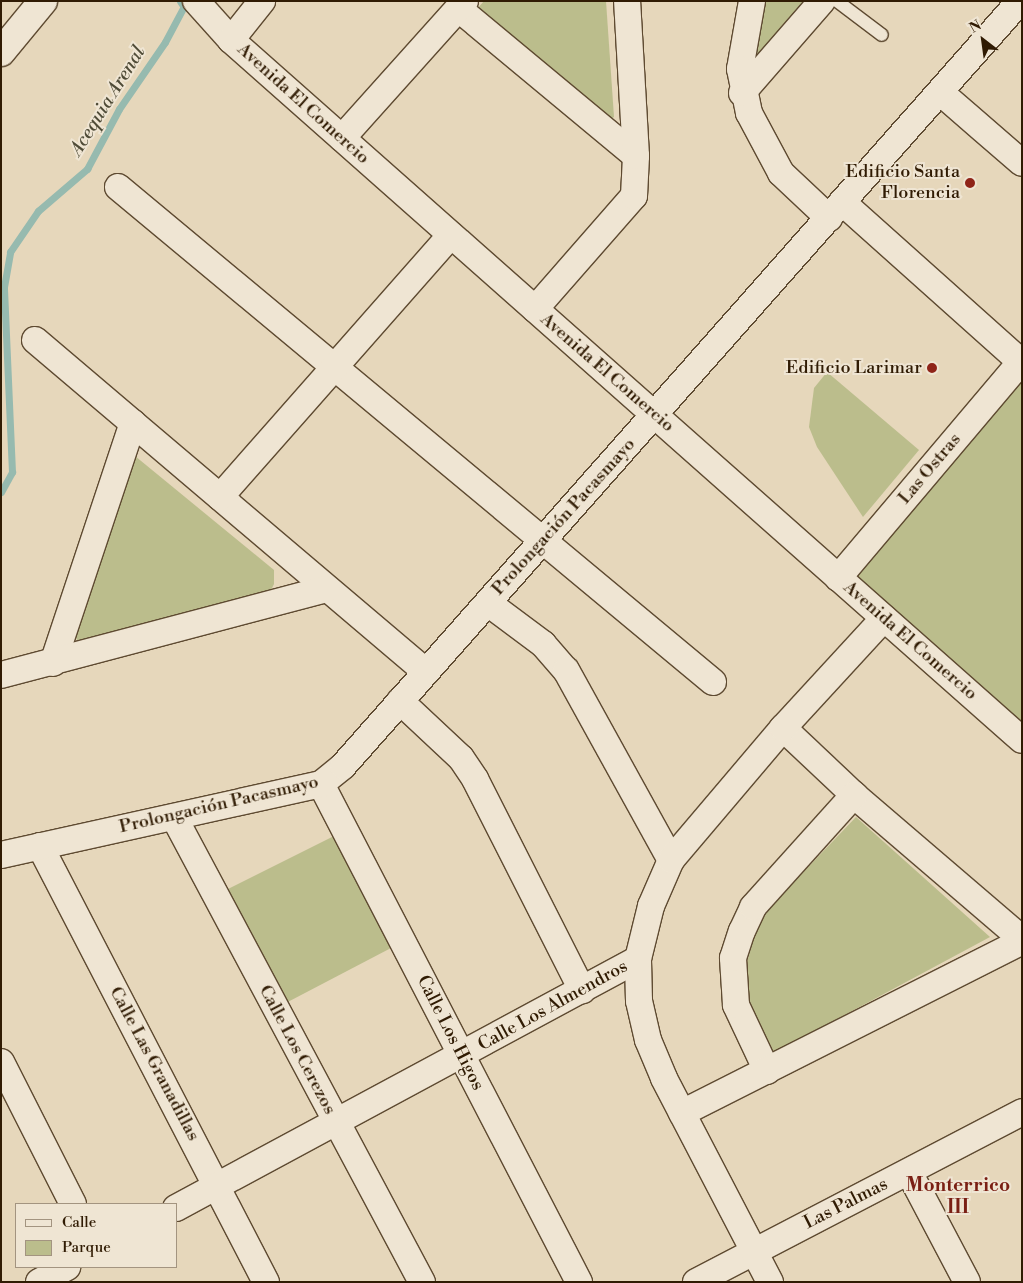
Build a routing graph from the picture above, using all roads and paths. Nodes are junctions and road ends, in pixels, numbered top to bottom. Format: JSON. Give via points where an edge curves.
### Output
{"nodes":[{"id":1,"x":43,"y":1,"type":"edge"},
{"id":2,"x":196,"y":1,"type":"edge"},
{"id":3,"x":262,"y":1,"type":"edge"},
{"id":4,"x":627,"y":1,"type":"edge"},
{"id":5,"x":752,"y":1,"type":"edge"},
{"id":6,"x":822,"y":1,"type":"edge"},
{"id":7,"x":838,"y":1,"type":"edge"},
{"id":8,"x":1020,"y":1,"type":"edge"},
{"id":9,"x":458,"y":4,"type":"edge"},
{"id":10,"x":882,"y":34,"type":"dead end"},
{"id":11,"x":231,"y":40,"type":"junction"},
{"id":12,"x":1,"y":52,"type":"edge"},
{"id":13,"x":742,"y":92,"type":"junction"},
{"id":14,"x":940,"y":92,"type":"junction"},
{"id":15,"x":342,"y":138,"type":"junction"},
{"id":16,"x":636,"y":156,"type":"junction"},
{"id":17,"x":1022,"y":163,"type":"edge"},
{"id":18,"x":118,"y":187,"type":"dead end"},
{"id":19,"x":836,"y":210,"type":"junction"},
{"id":20,"x":451,"y":235,"type":"junction"},
{"id":21,"x":534,"y":309,"type":"junction"},
{"id":22,"x":35,"y":340,"type":"dead end"},
{"id":23,"x":1021,"y":361,"type":"edge"},
{"id":24,"x":334,"y":367,"type":"junction"},
{"id":25,"x":654,"y":414,"type":"junction"},
{"id":26,"x":133,"y":423,"type":"junction"},
{"id":27,"x":220,"y":497,"type":"junction"},
{"id":28,"x":542,"y":541,"type":"junction"},
{"id":29,"x":838,"y":578,"type":"junction"},
{"id":30,"x":327,"y":588,"type":"junction"},
{"id":31,"x":488,"y":603,"type":"junction"},
{"id":32,"x":884,"y":618,"type":"junction"},
{"id":33,"x":52,"y":663,"type":"junction"},
{"id":34,"x":426,"y":672,"type":"junction"},
{"id":35,"x":1,"y":675,"type":"edge"},
{"id":36,"x":713,"y":682,"type":"dead end"},
{"id":37,"x":400,"y":701,"type":"junction"},
{"id":38,"x":783,"y":728,"type":"junction"},
{"id":39,"x":1022,"y":740,"type":"edge"},
{"id":40,"x":321,"y":784,"type":"junction"},
{"id":41,"x":854,"y":795,"type":"junction"},
{"id":42,"x":174,"y":817,"type":"junction"},
{"id":43,"x":40,"y":846,"type":"junction"},
{"id":44,"x":1,"y":855,"type":"edge"},
{"id":45,"x":672,"y":860,"type":"junction"},
{"id":46,"x":1022,"y":940,"type":"edge"},
{"id":47,"x":638,"y":959,"type":"junction"},
{"id":48,"x":582,"y":990,"type":"junction"},
{"id":49,"x":461,"y":1056,"type":"junction"},
{"id":50,"x":1,"y":1062,"type":"edge"},
{"id":51,"x":767,"y":1071,"type":"junction"},
{"id":52,"x":682,"y":1112,"type":"junction"},
{"id":53,"x":1022,"y":1112,"type":"edge"},
{"id":54,"x":336,"y":1122,"type":"junction"},
{"id":55,"x":909,"y":1172,"type":"junction"},
{"id":56,"x":217,"y":1186,"type":"junction"},
{"id":57,"x":72,"y":1203,"type":"edge"},
{"id":58,"x":178,"y":1207,"type":"edge"},
{"id":59,"x":753,"y":1252,"type":"junction"},
{"id":60,"x":65,"y":1268,"type":"edge"},
{"id":61,"x":39,"y":1282,"type":"edge"},
{"id":62,"x":266,"y":1282,"type":"edge"},
{"id":63,"x":422,"y":1282,"type":"edge"},
{"id":64,"x":578,"y":1282,"type":"edge"},
{"id":65,"x":696,"y":1282,"type":"edge"},
{"id":66,"x":770,"y":1282,"type":"edge"},
{"id":67,"x":967,"y":1282,"type":"edge"}],
"edges":[{"from":1,"to":12,"type":"street"},
{"from":2,"to":11,"type":"street","name":"Avenida El Comercio"},
{"from":3,"to":11,"type":"street"},
{"from":4,"to":16,"type":"street"},
{"from":5,"to":13,"type":"street","via":[[740,69]]},
{"from":6,"to":13,"type":"street","via":[[774,61]]},
{"from":7,"to":10,"type":"lane"},
{"from":8,"to":14,"type":"street","name":"Prolongación Pacasmayo"},
{"from":9,"to":15,"type":"street"},
{"from":9,"to":16,"type":"street"},
{"from":11,"to":15,"type":"street","name":"Avenida El Comercio"},
{"from":13,"to":19,"type":"street","via":[[748,113],[781,174]]},
{"from":14,"to":17,"type":"street"},
{"from":14,"to":19,"type":"street","name":"Prolongación Pacasmayo"},
{"from":15,"to":20,"type":"street","name":"Avenida El Comercio"},
{"from":16,"to":21,"type":"street","via":[[634,196]]},
{"from":18,"to":24,"type":"street"},
{"from":19,"to":23,"type":"street"},
{"from":19,"to":25,"type":"street","name":"Prolongación Pacasmayo"},
{"from":20,"to":21,"type":"street","name":"Avenida El Comercio"},
{"from":20,"to":24,"type":"street"},
{"from":21,"to":25,"type":"street","name":"Avenida El Comercio"},
{"from":22,"to":26,"type":"street"},
{"from":23,"to":29,"type":"street","name":"Las Ostras"},
{"from":24,"to":27,"type":"street"},
{"from":24,"to":28,"type":"street"},
{"from":25,"to":28,"type":"street","name":"Prolongación Pacasmayo"},
{"from":25,"to":29,"type":"street","name":"Avenida El Comercio"},
{"from":26,"to":27,"type":"street"},
{"from":26,"to":33,"type":"street"},
{"from":27,"to":30,"type":"street"},
{"from":28,"to":31,"type":"street","name":"Prolongación Pacasmayo"},
{"from":28,"to":36,"type":"street"},
{"from":29,"to":32,"type":"street","name":"Avenida El Comercio"},
{"from":30,"to":33,"type":"street"},
{"from":30,"to":34,"type":"street"},
{"from":31,"to":34,"type":"street","name":"Prolongación Pacasmayo"},
{"from":31,"to":45,"type":"street","via":[[543,644],[566,670]]},
{"from":32,"to":38,"type":"street"},
{"from":32,"to":39,"type":"street","name":"Avenida El Comercio"},
{"from":33,"to":35,"type":"street"},
{"from":34,"to":37,"type":"street","name":"Prolongación Pacasmayo"},
{"from":37,"to":40,"type":"street","name":"Prolongación Pacasmayo","via":[[343,766]]},
{"from":37,"to":48,"type":"street","via":[[461,758],[475,779]]},
{"from":38,"to":41,"type":"street"},
{"from":38,"to":45,"type":"street"},
{"from":40,"to":42,"type":"street","name":"Prolongación Pacasmayo"},
{"from":40,"to":49,"type":"street","name":"Calle Los Higos"},
{"from":41,"to":46,"type":"street"},
{"from":41,"to":51,"type":"street","via":[[754,907],[733,958],[736,1005]]},
{"from":42,"to":43,"type":"street","name":"Prolongación Pacasmayo"},
{"from":42,"to":54,"type":"street","name":"Calle Los Cerezos"},
{"from":43,"to":44,"type":"street","name":"Prolongación Pacasmayo"},
{"from":43,"to":56,"type":"street","name":"Calle Las Granadillas"},
{"from":45,"to":47,"type":"street","via":[[651,906]]},
{"from":46,"to":51,"type":"street"},
{"from":47,"to":48,"type":"street","name":"Calle Los Almendros"},
{"from":47,"to":52,"type":"street","via":[[639,1001],[648,1040]]},
{"from":48,"to":49,"type":"street","name":"Calle Los Almendros"},
{"from":49,"to":54,"type":"street","name":"Calle Los Almendros"},
{"from":49,"to":64,"type":"street","name":"Calle Los Higos"},
{"from":50,"to":57,"type":"street"},
{"from":51,"to":52,"type":"street"},
{"from":52,"to":59,"type":"street"},
{"from":53,"to":55,"type":"street","name":"Las Palmas"},
{"from":54,"to":56,"type":"street","name":"Calle Los Almendros"},
{"from":54,"to":63,"type":"street","name":"Calle Los Cerezos"},
{"from":55,"to":59,"type":"street","name":"Las Palmas"},
{"from":55,"to":67,"type":"street"},
{"from":56,"to":58,"type":"street","name":"Calle Los Almendros"},
{"from":56,"to":62,"type":"street","name":"Calle Las Granadillas"},
{"from":59,"to":65,"type":"street","name":"Las Palmas"},
{"from":59,"to":66,"type":"street"},
{"from":60,"to":61,"type":"street"}]}
